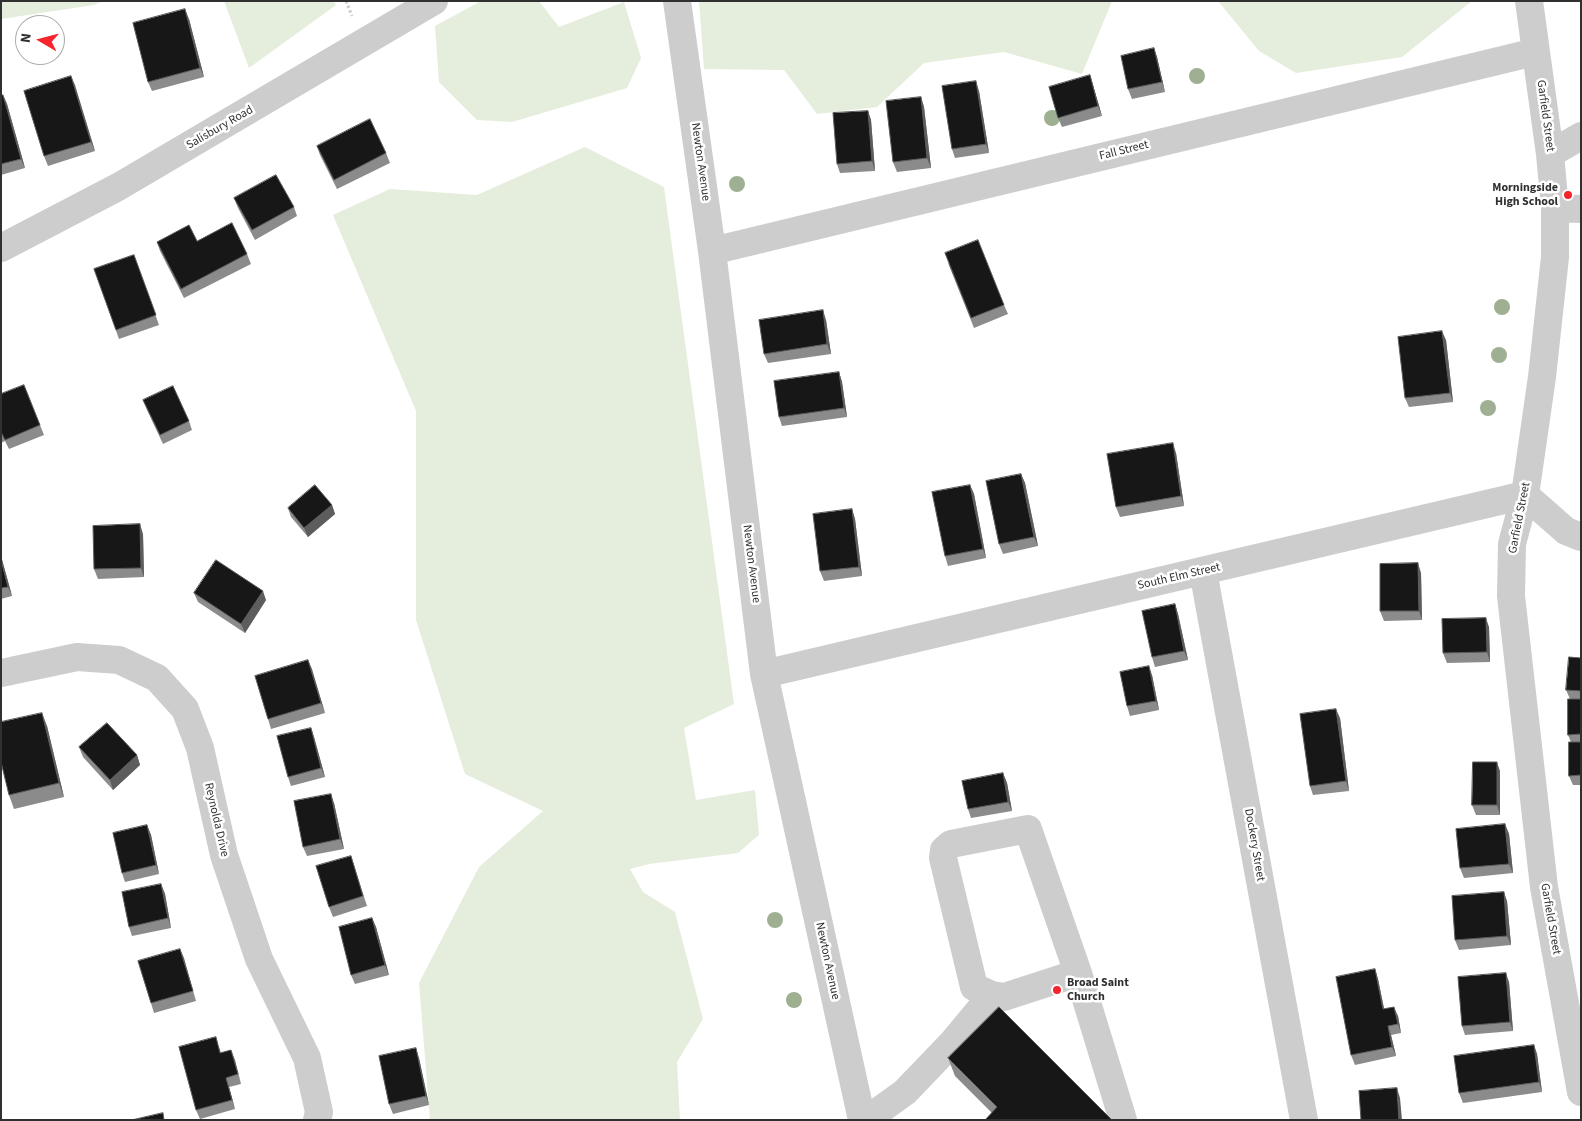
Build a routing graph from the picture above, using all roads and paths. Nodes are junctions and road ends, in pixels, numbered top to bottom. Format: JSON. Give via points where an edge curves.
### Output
{"nodes":[{"id":1,"x":434,"y":1,"type":"edge"},
{"id":2,"x":677,"y":1,"type":"edge"},
{"id":3,"x":1529,"y":1,"type":"edge"},
{"id":4,"x":1535,"y":52,"type":"junction"},
{"id":5,"x":1581,"y":136,"type":"edge"},
{"id":6,"x":1550,"y":154,"type":"junction"},
{"id":7,"x":1568,"y":209,"type":"edge"},
{"id":8,"x":1,"y":248,"type":"edge"},
{"id":9,"x":712,"y":251,"type":"junction"},
{"id":10,"x":1525,"y":495,"type":"junction"},
{"id":11,"x":1581,"y":537,"type":"edge"},
{"id":12,"x":1204,"y":571,"type":"junction"},
{"id":13,"x":1,"y":673,"type":"edge"},
{"id":14,"x":764,"y":674,"type":"junction"},
{"id":15,"x":1078,"y":973,"type":"junction"},
{"id":16,"x":992,"y":995,"type":"junction"},
{"id":17,"x":1581,"y":1092,"type":"edge"},
{"id":18,"x":317,"y":1120,"type":"edge"},
{"id":19,"x":862,"y":1120,"type":"edge"},
{"id":20,"x":866,"y":1120,"type":"edge"},
{"id":21,"x":1123,"y":1120,"type":"edge"},
{"id":22,"x":1304,"y":1120,"type":"edge"}],
"edges":[{"from":1,"to":8,"type":"street","name":"Salisbury Road","via":[[118,188]]},
{"from":2,"to":9,"type":"street","name":"Newton Avenue"},
{"from":3,"to":4,"type":"street","name":"Garfield Street"},
{"from":4,"to":6,"type":"street","name":"Garfield Street"},
{"from":4,"to":9,"type":"street","name":"Fall Street"},
{"from":5,"to":6,"type":"street"},
{"from":6,"to":7,"type":"street","name":"Garfield Street"},
{"from":7,"to":10,"type":"street","name":"Garfield Street","via":[[1555,257]]},
{"from":9,"to":14,"type":"street","name":"Newton Avenue"},
{"from":10,"to":11,"type":"street","via":[[1566,531]]},
{"from":10,"to":12,"type":"street","name":"South Elm Street"},
{"from":10,"to":17,"type":"street","name":"Garfield Street","via":[[1512,544],[1511,596],[1544,887]]},
{"from":12,"to":14,"type":"street","name":"South Elm Street"},
{"from":12,"to":22,"type":"street","name":"Dockery Street"},
{"from":13,"to":18,"type":"street","name":"Reynolda Drive","via":[[77,657],[119,660],[157,678],[185,709],[200,748],[224,855],[259,959],[307,1058],[319,1112]]},
{"from":14,"to":19,"type":"street","name":"Newton Avenue"},
{"from":15,"to":16,"type":"street","via":[[1004,997]]},
{"from":15,"to":16,"type":"street","via":[[1028,829],[951,844],[944,850],[943,858],[974,987]]},
{"from":15,"to":21,"type":"street"},
{"from":16,"to":20,"type":"street","via":[[905,1092]]}]}
